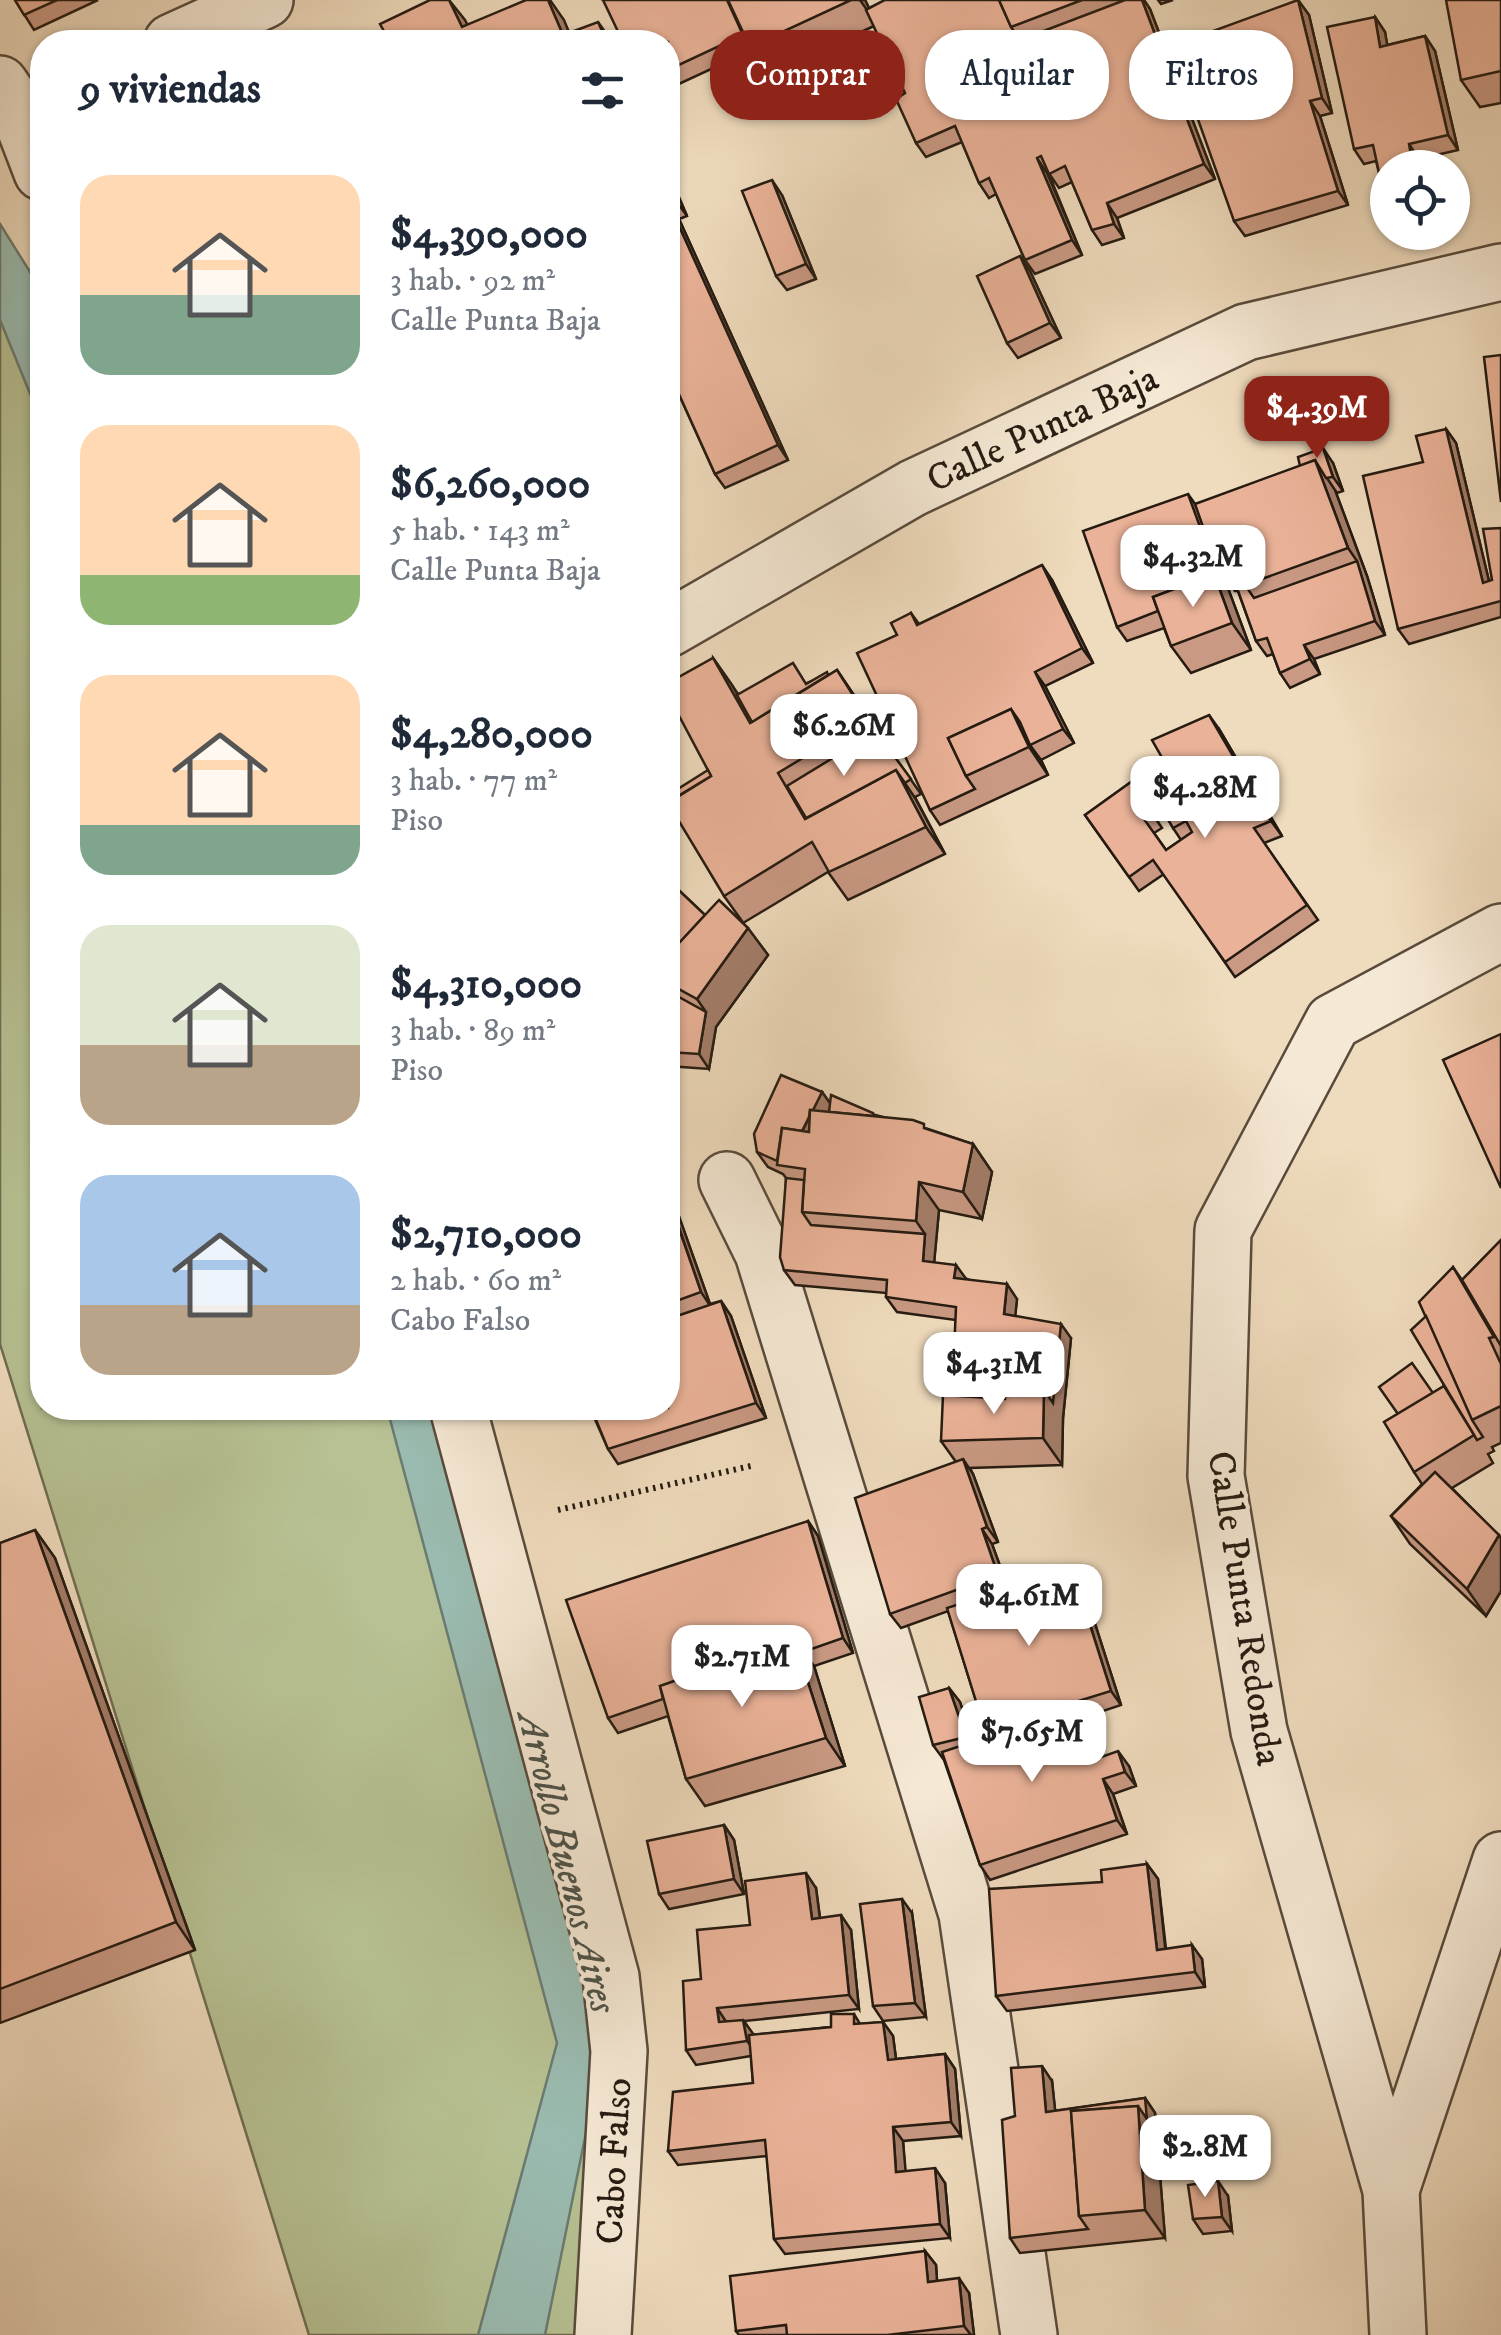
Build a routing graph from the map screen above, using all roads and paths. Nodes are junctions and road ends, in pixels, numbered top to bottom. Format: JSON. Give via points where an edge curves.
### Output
{"nodes":[{"id":1,"x":265,"y":0,"type":"edge"},
{"id":2,"x":199,"y":30,"type":"edge"},
{"id":3,"x":20,"y":99,"type":"edge"},
{"id":4,"x":30,"y":132,"type":"edge"},
{"id":5,"x":1501,"y":272,"type":"edge"},
{"id":6,"x":680,"y":623,"type":"edge"},
{"id":7,"x":1501,"y":932,"type":"edge"},
{"id":8,"x":727,"y":1180,"type":"dead end"},
{"id":9,"x":461,"y":1420,"type":"edge"},
{"id":10,"x":825,"y":1449,"type":"junction"},
{"id":11,"x":488,"y":1526,"type":"junction"},
{"id":12,"x":1501,"y":1860,"type":"edge"},
{"id":13,"x":1391,"y":2190,"type":"junction"},
{"id":14,"x":602,"y":2335,"type":"edge"},
{"id":15,"x":1029,"y":2335,"type":"edge"},
{"id":16,"x":1398,"y":2335,"type":"edge"}],
"edges":[{"from":1,"to":2,"type":"street"},
{"from":3,"to":4,"type":"street"},
{"from":5,"to":6,"type":"street","name":"Calle Punta Baja","via":[[1246,332],[913,488]]},
{"from":7,"to":13,"type":"street","name":"Calle Punta Redonda","via":[[1333,1022],[1224,1230],[1216,1476],[1259,1731]]},
{"from":8,"to":10,"type":"street","via":[[763,1252]]},
{"from":9,"to":11,"type":"street","name":"Cabo Falso"},
{"from":10,"to":11,"type":"path"},
{"from":10,"to":15,"type":"street","via":[[967,1914]]},
{"from":11,"to":14,"type":"street","name":"Cabo Falso","via":[[610,1976],[619,2051]]},
{"from":12,"to":13,"type":"street"},
{"from":13,"to":16,"type":"street","name":"Calle Punta Redonda"}]}
